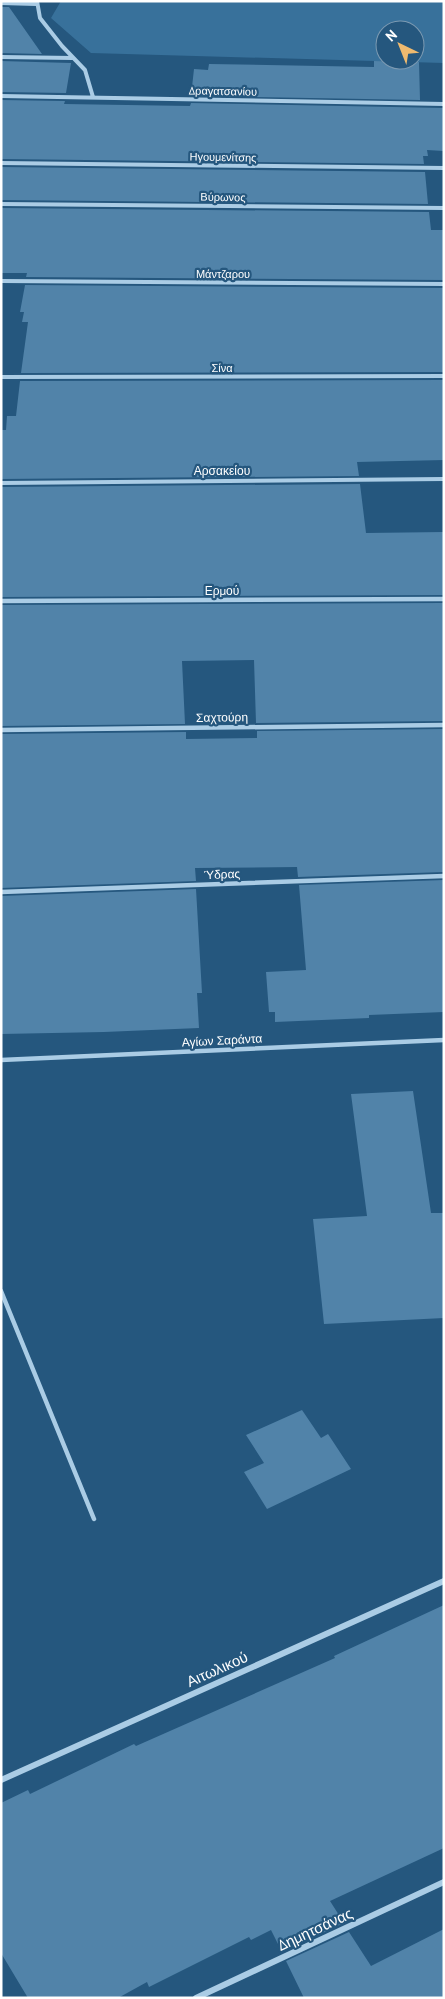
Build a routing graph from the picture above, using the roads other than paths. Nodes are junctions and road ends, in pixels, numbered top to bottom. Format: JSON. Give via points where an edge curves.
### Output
{"nodes":[{"id":1,"x":1,"y":2,"type":"edge"},
{"id":2,"x":37,"y":2,"type":"edge"},
{"id":3,"x":1,"y":57,"type":"edge"},
{"id":4,"x":73,"y":58,"type":"junction"},
{"id":5,"x":1,"y":96,"type":"edge"},
{"id":6,"x":93,"y":97,"type":"junction"},
{"id":7,"x":444,"y":104,"type":"edge"},
{"id":8,"x":1,"y":163,"type":"edge"},
{"id":9,"x":444,"y":168,"type":"edge"},
{"id":10,"x":1,"y":204,"type":"edge"},
{"id":11,"x":444,"y":208,"type":"edge"},
{"id":12,"x":1,"y":281,"type":"edge"},
{"id":13,"x":444,"y":284,"type":"edge"},
{"id":14,"x":444,"y":376,"type":"edge"},
{"id":15,"x":1,"y":377,"type":"edge"},
{"id":16,"x":444,"y":479,"type":"edge"},
{"id":17,"x":1,"y":482,"type":"edge"},
{"id":18,"x":444,"y":599,"type":"edge"},
{"id":19,"x":1,"y":601,"type":"edge"},
{"id":20,"x":444,"y":725,"type":"edge"},
{"id":21,"x":1,"y":730,"type":"edge"},
{"id":22,"x":444,"y":876,"type":"edge"},
{"id":23,"x":1,"y":892,"type":"edge"},
{"id":24,"x":444,"y":1040,"type":"edge"},
{"id":25,"x":1,"y":1060,"type":"edge"},
{"id":26,"x":1,"y":1291,"type":"edge"},
{"id":27,"x":94,"y":1519,"type":"dead end"},
{"id":28,"x":444,"y":1581,"type":"edge"},
{"id":29,"x":1,"y":1780,"type":"edge"},
{"id":30,"x":444,"y":1882,"type":"edge"},
{"id":31,"x":196,"y":1998,"type":"edge"}],
"edges":[{"from":1,"to":2,"type":"street"},
{"from":2,"to":4,"type":"street","via":[[40,18]]},
{"from":3,"to":4,"type":"street"},
{"from":4,"to":6,"type":"street","via":[[84,70]]},
{"from":5,"to":6,"type":"street","name":"Δραγατσανίου"},
{"from":6,"to":7,"type":"street","name":"Δραγατσανίου"},
{"from":8,"to":9,"type":"street","name":"Ηγουμενίτσης"},
{"from":10,"to":11,"type":"street","name":"Βύρωνος"},
{"from":12,"to":13,"type":"street","name":"Μάντζαρου"},
{"from":14,"to":15,"type":"street","name":"Σίνα"},
{"from":16,"to":17,"type":"street","name":"Αρσακείου"},
{"from":18,"to":19,"type":"street","name":"Ερμού"},
{"from":20,"to":21,"type":"street","name":"Σαχτούρη"},
{"from":22,"to":23,"type":"street","name":"Ύδρας"},
{"from":24,"to":25,"type":"street","name":"Αγίων Σαράντα"},
{"from":26,"to":27,"type":"lane"},
{"from":28,"to":29,"type":"street","name":"Αιτωλικού"},
{"from":30,"to":31,"type":"street","name":"Δημητσάνας"}]}
